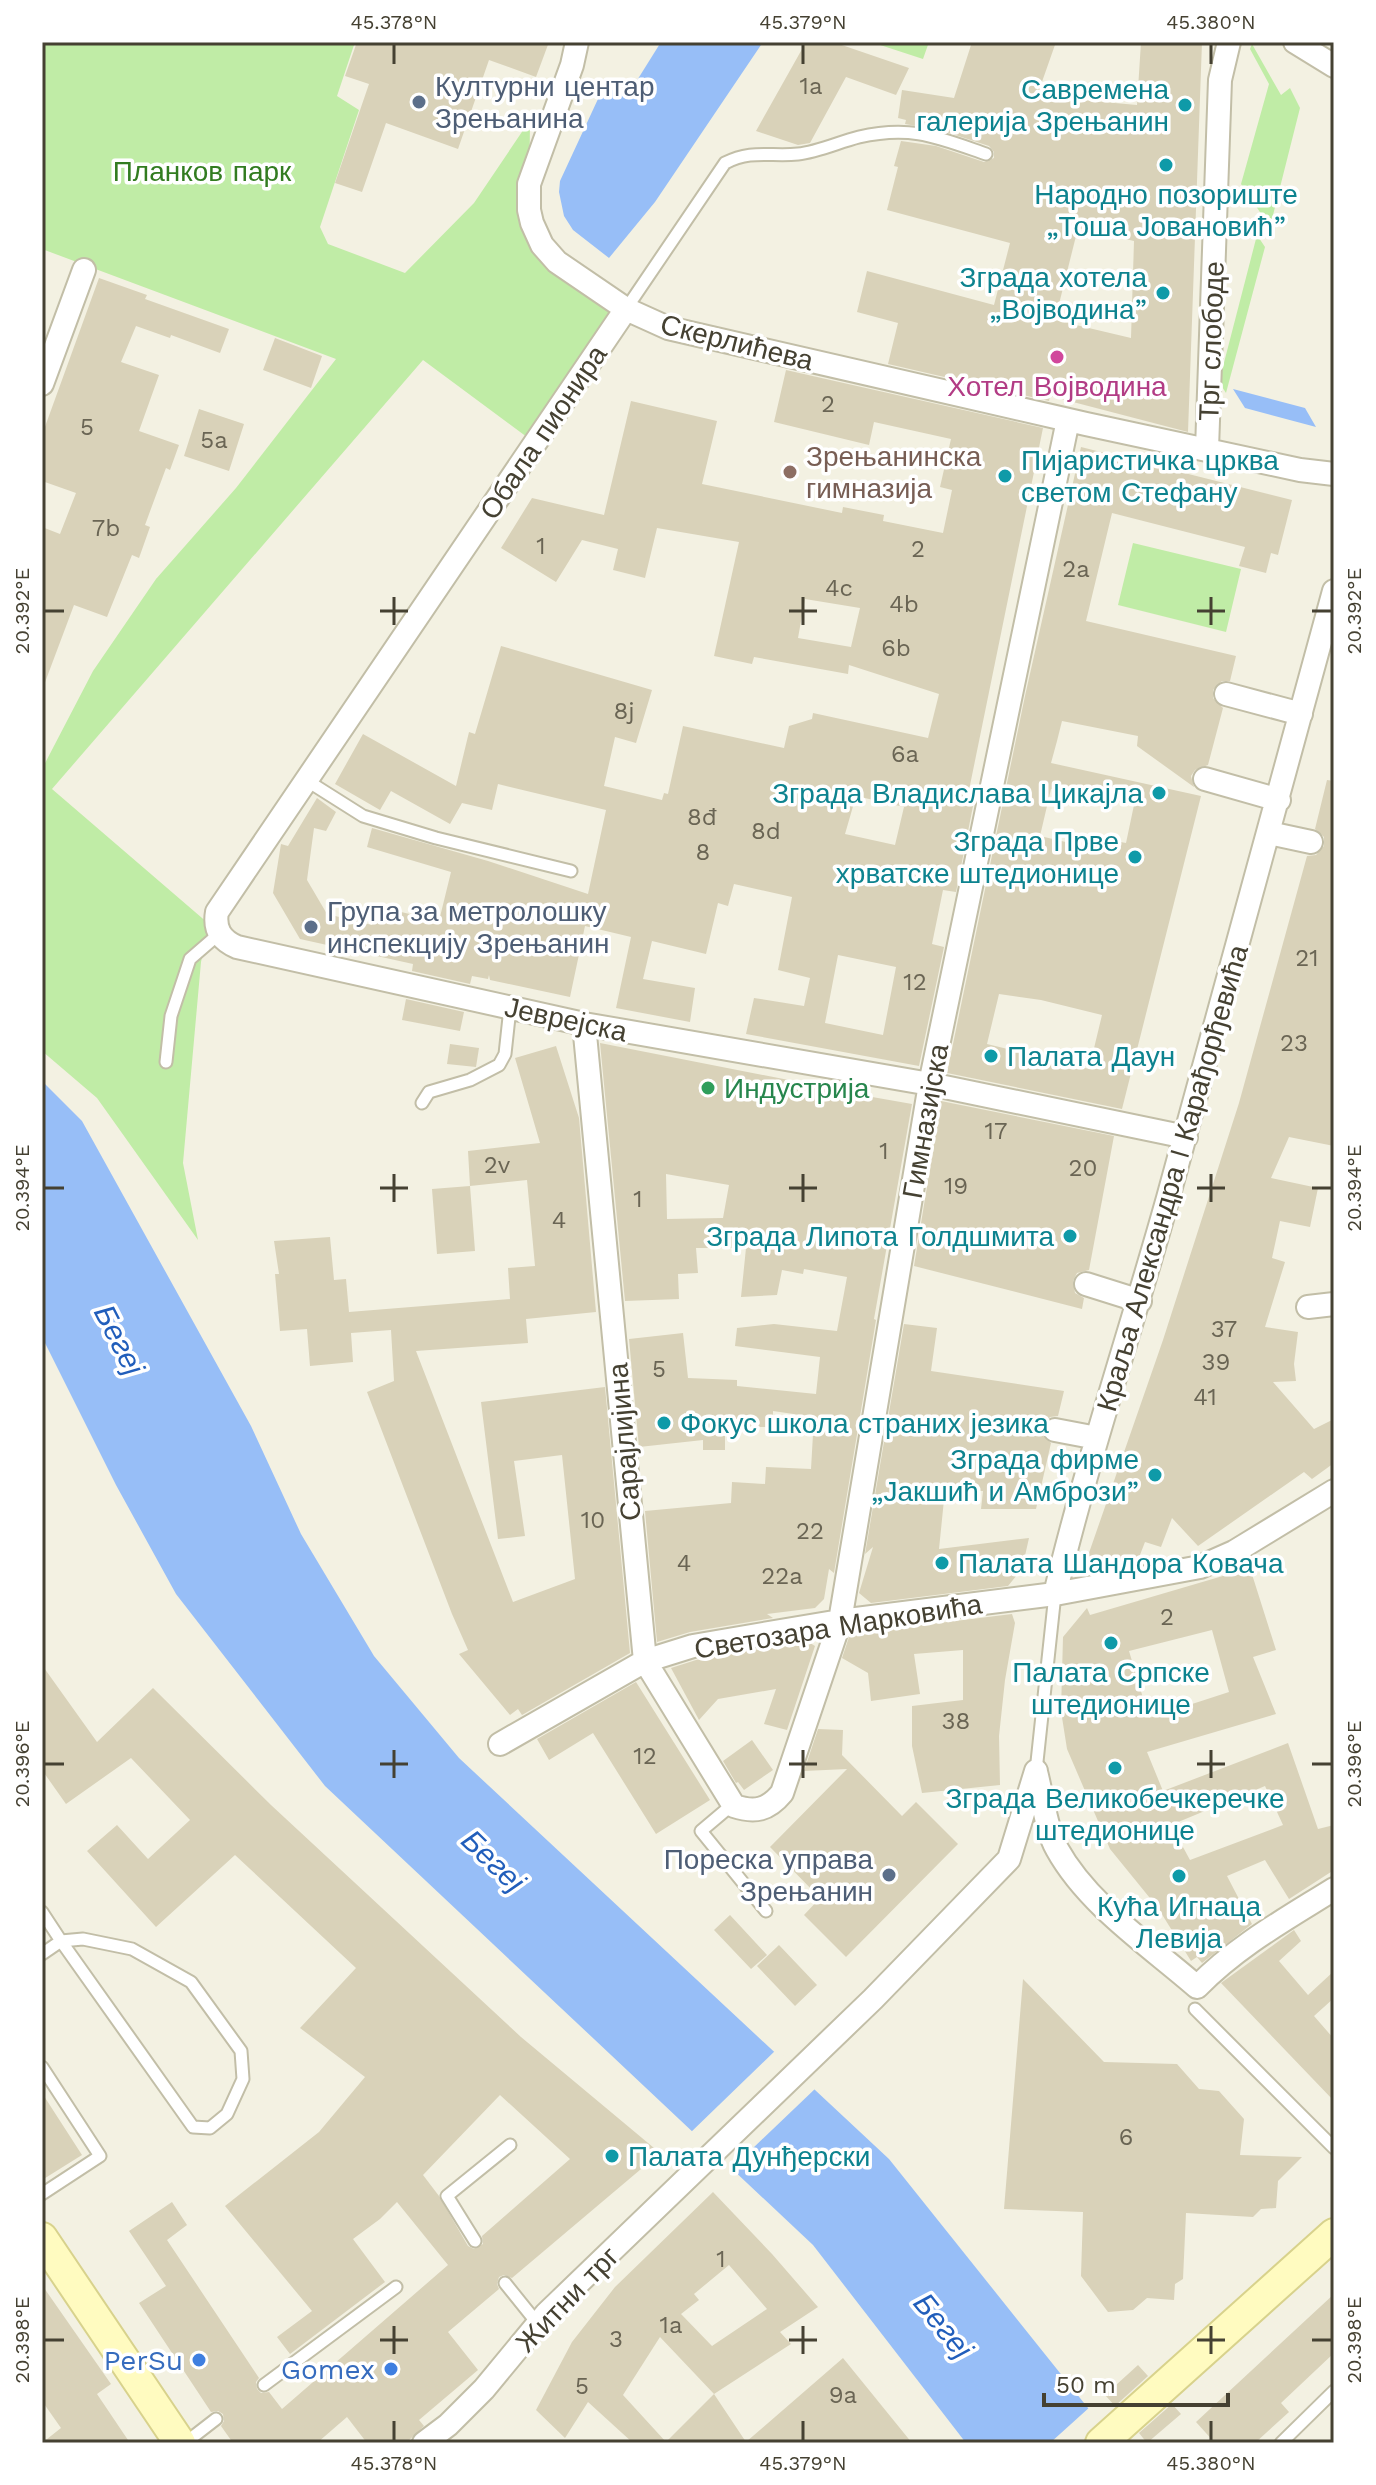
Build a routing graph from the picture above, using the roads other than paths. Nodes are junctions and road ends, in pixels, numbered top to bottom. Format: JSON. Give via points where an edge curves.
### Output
{"nodes":[{"id":1,"x":577,"y":42,"type":"edge"},
{"id":2,"x":1229,"y":42,"type":"edge"},
{"id":3,"x":1295,"y":42,"type":"edge"},
{"id":4,"x":1334,"y":66,"type":"edge"},
{"id":5,"x":986,"y":154,"type":"dead end"},
{"id":6,"x":84,"y":270,"type":"dead end"},
{"id":7,"x":626,"y":309,"type":"junction"},
{"id":8,"x":42,"y":384,"type":"edge"},
{"id":9,"x":1068,"y":420,"type":"junction"},
{"id":10,"x":1207,"y":449,"type":"junction"},
{"id":11,"x":1334,"y":474,"type":"edge"},
{"id":12,"x":1334,"y":591,"type":"edge"},
{"id":13,"x":1226,"y":694,"type":"dead end"},
{"id":14,"x":1301,"y":714,"type":"junction"},
{"id":15,"x":1205,"y":779,"type":"dead end"},
{"id":16,"x":306,"y":780,"type":"junction"},
{"id":17,"x":1279,"y":800,"type":"junction"},
{"id":18,"x":1269,"y":833,"type":"junction"},
{"id":19,"x":1311,"y":842,"type":"dead end"},
{"id":20,"x":571,"y":871,"type":"dead end"},
{"id":21,"x":217,"y":929,"type":"junction"},
{"id":22,"x":510,"y":1008,"type":"junction"},
{"id":23,"x":584,"y":1024,"type":"junction"},
{"id":24,"x":166,"y":1062,"type":"dead end"},
{"id":25,"x":930,"y":1084,"type":"junction"},
{"id":26,"x":422,"y":1103,"type":"dead end"},
{"id":27,"x":1186,"y":1137,"type":"junction"},
{"id":28,"x":1086,"y":1284,"type":"dead end"},
{"id":29,"x":1140,"y":1301,"type":"junction"},
{"id":30,"x":1334,"y":1304,"type":"edge"},
{"id":31,"x":1308,"y":1307,"type":"dead end"},
{"id":32,"x":1055,"y":1430,"type":"dead end"},
{"id":33,"x":1097,"y":1438,"type":"junction"},
{"id":34,"x":1334,"y":1491,"type":"edge"},
{"id":35,"x":1055,"y":1594,"type":"junction"},
{"id":36,"x":840,"y":1621,"type":"junction"},
{"id":37,"x":645,"y":1661,"type":"junction"},
{"id":38,"x":500,"y":1744,"type":"dead end"},
{"id":39,"x":1036,"y":1771,"type":"junction"},
{"id":40,"x":733,"y":1804,"type":"junction"},
{"id":41,"x":1334,"y":1889,"type":"edge"},
{"id":42,"x":766,"y":1911,"type":"dead end"},
{"id":43,"x":42,"y":1912,"type":"edge"},
{"id":44,"x":61,"y":1941,"type":"junction"},
{"id":45,"x":42,"y":1954,"type":"edge"},
{"id":46,"x":1195,"y":2009,"type":"dead end"},
{"id":47,"x":42,"y":2067,"type":"edge"},
{"id":48,"x":510,"y":2145,"type":"dead end"},
{"id":49,"x":1334,"y":2148,"type":"edge"},
{"id":50,"x":42,"y":2194,"type":"edge"},
{"id":51,"x":1334,"y":2234,"type":"edge"},
{"id":52,"x":42,"y":2238,"type":"edge"},
{"id":53,"x":475,"y":2241,"type":"dead end"},
{"id":54,"x":505,"y":2283,"type":"dead end"},
{"id":55,"x":396,"y":2287,"type":"dead end"},
{"id":56,"x":542,"y":2319,"type":"junction"},
{"id":57,"x":264,"y":2385,"type":"dead end"},
{"id":58,"x":1334,"y":2391,"type":"edge"},
{"id":59,"x":216,"y":2419,"type":"dead end"},
{"id":60,"x":182,"y":2443,"type":"edge"},
{"id":61,"x":424,"y":2443,"type":"edge"},
{"id":62,"x":1101,"y":2443,"type":"edge"},
{"id":63,"x":1281,"y":2443,"type":"edge"}],
"edges":[{"from":1,"to":7,"type":"street","name":"Скерлићева","via":[[529,184],[529,210],[542,245],[557,262]]},
{"from":2,"to":10,"type":"street","name":"Трг слободе","via":[[1220,80]]},
{"from":3,"to":4,"type":"street"},
{"from":5,"to":7,"type":"lane","name":"Обала пионира","via":[[936,136],[893,130],[802,154],[761,153],[734,159],[725,163]]},
{"from":6,"to":8,"type":"street"},
{"from":7,"to":9,"type":"street","name":"Скерлићева","via":[[668,328]]},
{"from":7,"to":16,"type":"street","name":"Обала пионира"},
{"from":9,"to":10,"type":"street","name":"Трг слободе"},
{"from":9,"to":25,"type":"street","name":"Гимназијска"},
{"from":10,"to":11,"type":"street","name":"Трг слободе"},
{"from":12,"to":14,"type":"street","name":"Краља Александра I Карађорђевића"},
{"from":13,"to":14,"type":"street"},
{"from":14,"to":17,"type":"street","name":"Краља Александра I Карађорђевића"},
{"from":15,"to":17,"type":"street"},
{"from":16,"to":20,"type":"lane","via":[[363,816]]},
{"from":16,"to":21,"type":"street","name":"Обала пионира","via":[[217,912]]},
{"from":17,"to":18,"type":"street","name":"Краља Александра I Карађорђевића"},
{"from":18,"to":19,"type":"street"},
{"from":18,"to":27,"type":"street","name":"Краља Александра I Карађорђевића"},
{"from":21,"to":22,"type":"street","name":"Јеврејска","via":[[237,947]]},
{"from":21,"to":24,"type":"lane","via":[[190,959],[171,1016]]},
{"from":22,"to":23,"type":"street","name":"Јеврејска"},
{"from":22,"to":26,"type":"lane","via":[[499,1065],[429,1092]]},
{"from":23,"to":25,"type":"street","name":"Јеврејска"},
{"from":23,"to":37,"type":"street","name":"Сарајлијина"},
{"from":25,"to":27,"type":"street","name":"Јеврејска"},
{"from":25,"to":36,"type":"street","name":"Гимназијска"},
{"from":27,"to":29,"type":"street","name":"Краља Александра I Карађорђевића"},
{"from":28,"to":29,"type":"street"},
{"from":29,"to":33,"type":"street","name":"Краља Александра I Карађорђевића"},
{"from":30,"to":31,"type":"street"},
{"from":32,"to":33,"type":"street"},
{"from":33,"to":35,"type":"street","name":"Краља Александра I Карађорђевића"},
{"from":34,"to":35,"type":"street","name":"Светозара Марковића","via":[[1200,1567]]},
{"from":35,"to":36,"type":"street","name":"Светозара Марковића"},
{"from":35,"to":39,"type":"lane","name":"Краља Александра I Карађорђевића"},
{"from":36,"to":37,"type":"street","name":"Светозара Марковића","via":[[693,1646]]},
{"from":36,"to":40,"type":"street","name":"Гимназијска","via":[[782,1793],[762,1810]]},
{"from":37,"to":38,"type":"street","name":"Светозара Марковића"},
{"from":37,"to":40,"type":"street","name":"Сарајлијина"},
{"from":39,"to":41,"type":"street","via":[[1055,1846],[1073,1873],[1197,1987],[1265,1932]]},
{"from":39,"to":56,"type":"street","name":"Житни трг","via":[[1009,1859]]},
{"from":40,"to":42,"type":"lane","via":[[701,1831]]},
{"from":43,"to":44,"type":"lane"},
{"from":44,"to":44,"type":"lane","via":[[193,2127],[210,2128],[227,2114],[243,2079],[241,2051],[191,1982],[132,1949],[83,1939]]},
{"from":44,"to":45,"type":"lane"},
{"from":46,"to":49,"type":"lane"},
{"from":47,"to":50,"type":"lane","via":[[100,2156]]},
{"from":48,"to":53,"type":"lane","via":[[447,2196]]},
{"from":51,"to":62,"type":"main road"},
{"from":52,"to":60,"type":"main road"},
{"from":54,"to":56,"type":"lane"},
{"from":55,"to":57,"type":"lane"},
{"from":56,"to":61,"type":"street","name":"Житни трг","via":[[484,2389]]},
{"from":58,"to":63,"type":"lane"},
{"from":59,"to":60,"type":"lane"}]}
